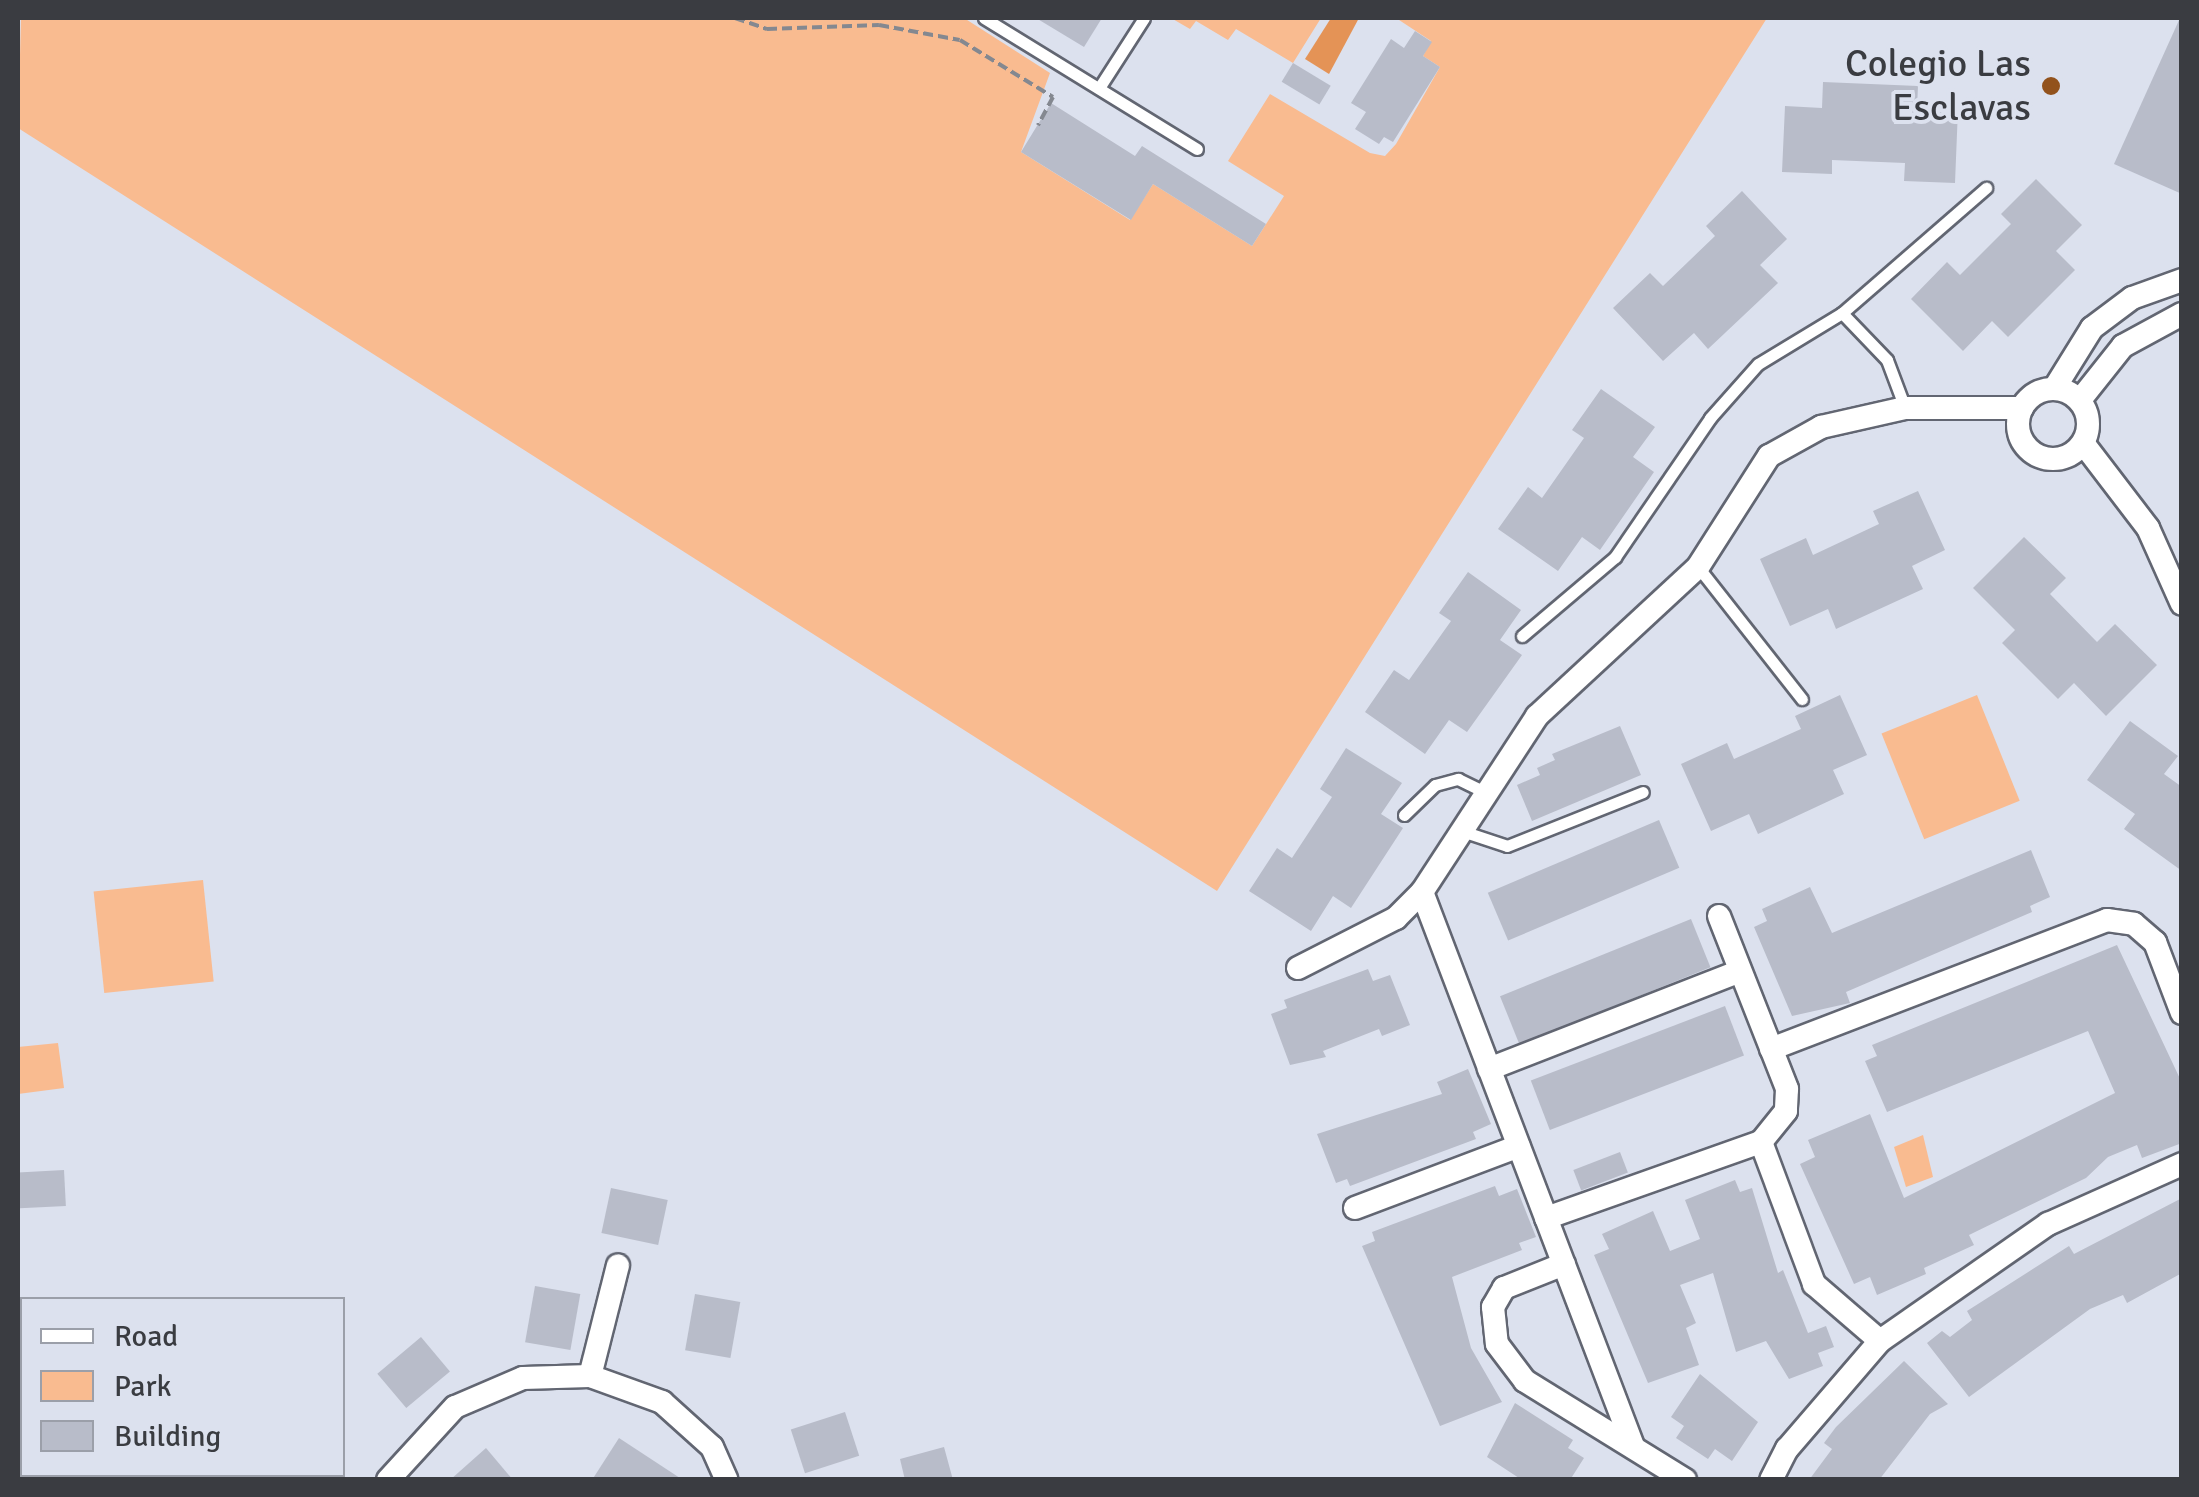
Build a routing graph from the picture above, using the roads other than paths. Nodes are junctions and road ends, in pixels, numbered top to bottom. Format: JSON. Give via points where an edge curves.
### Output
{"nodes":[{"id":1,"x":984,"y":18,"type":"edge"},
{"id":2,"x":1144,"y":18,"type":"edge"},
{"id":3,"x":1099,"y":88,"type":"junction"},
{"id":4,"x":1197,"y":149,"type":"dead end"},
{"id":5,"x":1986,"y":188,"type":"dead end"},
{"id":6,"x":2182,"y":280,"type":"edge"},
{"id":7,"x":1842,"y":314,"type":"junction"},
{"id":8,"x":2182,"y":314,"type":"edge"},
{"id":9,"x":2054,"y":388,"type":"junction"},
{"id":10,"x":2080,"y":400,"type":"junction"},
{"id":11,"x":1905,"y":408,"type":"junction"},
{"id":12,"x":2022,"y":408,"type":"junction"},
{"id":13,"x":2083,"y":444,"type":"junction"},
{"id":14,"x":1698,"y":567,"type":"junction"},
{"id":15,"x":2182,"y":604,"type":"edge"},
{"id":16,"x":1522,"y":636,"type":"dead end"},
{"id":17,"x":1802,"y":699,"type":"dead end"},
{"id":18,"x":1643,"y":792,"type":"dead end"},
{"id":19,"x":1487,"y":793,"type":"junction"},
{"id":20,"x":1404,"y":815,"type":"dead end"},
{"id":21,"x":1462,"y":831,"type":"junction"},
{"id":22,"x":1422,"y":892,"type":"junction"},
{"id":23,"x":1719,"y":916,"type":"dead end"},
{"id":24,"x":1298,"y":968,"type":"dead end"},
{"id":25,"x":1738,"y":972,"type":"junction"},
{"id":26,"x":2182,"y":1013,"type":"edge"},
{"id":27,"x":1771,"y":1049,"type":"junction"},
{"id":28,"x":1490,"y":1069,"type":"junction"},
{"id":29,"x":1761,"y":1142,"type":"junction"},
{"id":30,"x":1519,"y":1146,"type":"junction"},
{"id":31,"x":2182,"y":1164,"type":"edge"},
{"id":32,"x":1356,"y":1208,"type":"dead end"},
{"id":33,"x":1546,"y":1218,"type":"junction"},
{"id":34,"x":1564,"y":1264,"type":"junction"},
{"id":35,"x":618,"y":1265,"type":"dead end"},
{"id":36,"x":1880,"y":1341,"type":"junction"},
{"id":37,"x":590,"y":1376,"type":"junction"},
{"id":38,"x":1632,"y":1446,"type":"junction"},
{"id":39,"x":388,"y":1480,"type":"edge"},
{"id":40,"x":727,"y":1480,"type":"edge"},
{"id":41,"x":1685,"y":1480,"type":"edge"},
{"id":42,"x":1771,"y":1480,"type":"edge"}],
"edges":[{"from":1,"to":3,"type":"lane"},
{"from":2,"to":3,"type":"lane"},
{"from":3,"to":4,"type":"lane"},
{"from":5,"to":7,"type":"lane"},
{"from":6,"to":9,"type":"street","via":[[2132,298],[2092,328]]},
{"from":7,"to":11,"type":"lane","via":[[1887,360]]},
{"from":7,"to":16,"type":"lane","via":[[1758,364],[1710,418],[1616,558]]},
{"from":8,"to":10,"type":"street","via":[[2123,346]]},
{"from":9,"to":10,"type":"street"},
{"from":9,"to":12,"type":"street"},
{"from":10,"to":13,"type":"street","via":[[2089,426]]},
{"from":11,"to":12,"type":"street"},
{"from":11,"to":14,"type":"street","via":[[1821,428],[1769,456]]},
{"from":12,"to":13,"type":"street","via":[[2018,431],[2030,452],[2064,458]]},
{"from":13,"to":15,"type":"street","via":[[2148,528]]},
{"from":14,"to":17,"type":"lane"},
{"from":14,"to":19,"type":"street","via":[[1537,716]]},
{"from":18,"to":21,"type":"lane","via":[[1507,846]]},
{"from":19,"to":20,"type":"lane","via":[[1458,779],[1435,785]]},
{"from":19,"to":21,"type":"street"},
{"from":21,"to":22,"type":"street"},
{"from":22,"to":24,"type":"street","via":[[1396,918]]},
{"from":22,"to":28,"type":"street"},
{"from":23,"to":25,"type":"street"},
{"from":25,"to":27,"type":"street"},
{"from":25,"to":28,"type":"street"},
{"from":26,"to":27,"type":"street","via":[[2154,942],[2134,924],[2107,920]]},
{"from":27,"to":29,"type":"street","via":[[1786,1110]]},
{"from":28,"to":30,"type":"street"},
{"from":29,"to":33,"type":"street"},
{"from":29,"to":36,"type":"street","via":[[1814,1284]]},
{"from":30,"to":32,"type":"street"},
{"from":30,"to":33,"type":"street"},
{"from":31,"to":36,"type":"street","via":[[2048,1224]]},
{"from":33,"to":34,"type":"street"},
{"from":34,"to":38,"type":"street"},
{"from":34,"to":38,"type":"street","via":[[1504,1288],[1493,1308],[1497,1344],[1524,1382]]},
{"from":35,"to":37,"type":"street"},
{"from":36,"to":42,"type":"street","via":[[1787,1449]]},
{"from":37,"to":39,"type":"street","via":[[523,1378],[455,1407]]},
{"from":37,"to":40,"type":"street","via":[[662,1402],[712,1448]]},
{"from":38,"to":41,"type":"street"}]}
